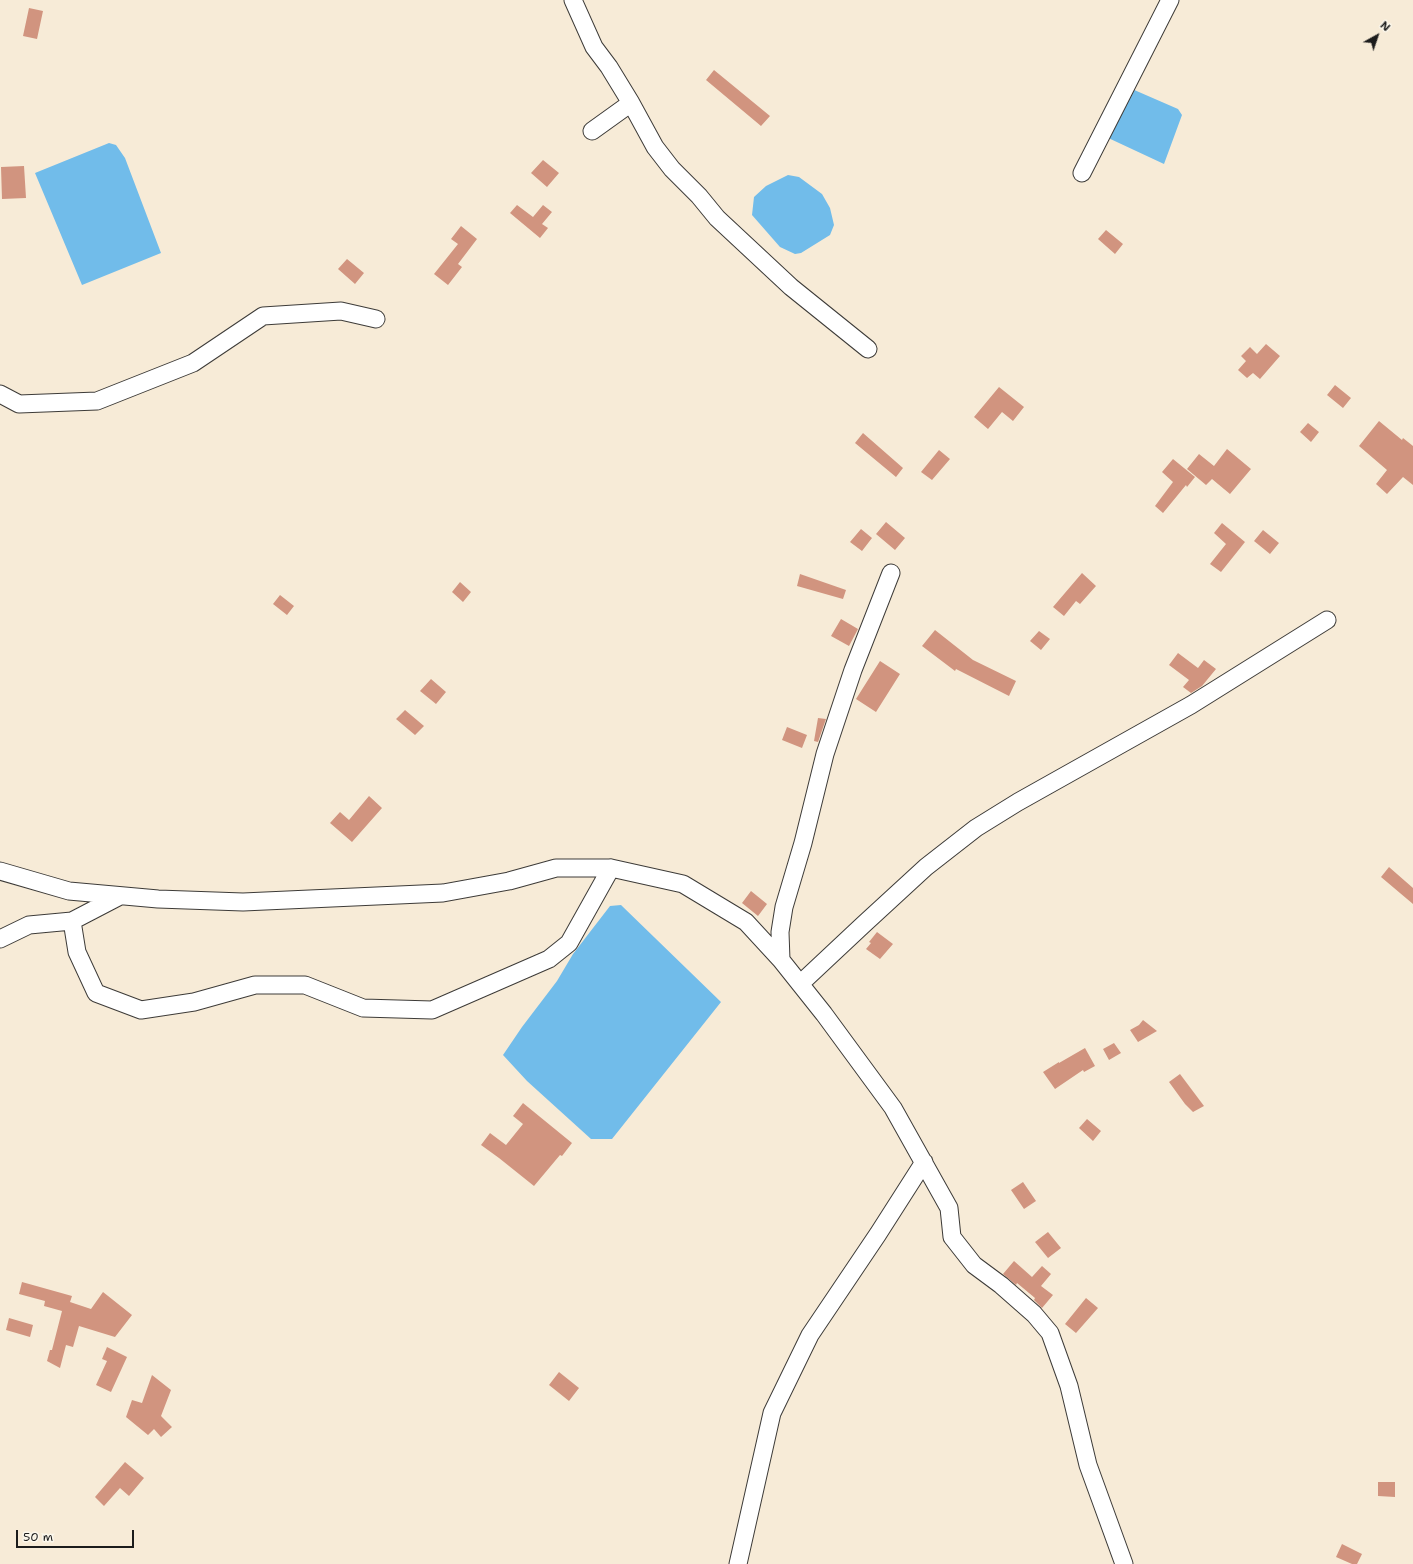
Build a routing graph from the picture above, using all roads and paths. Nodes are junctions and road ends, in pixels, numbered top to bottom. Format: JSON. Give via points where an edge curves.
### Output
{"nodes":[{"id":1,"x":573,"y":0,"type":"edge"},
{"id":2,"x":1170,"y":0,"type":"edge"},
{"id":3,"x":631,"y":103,"type":"junction"},
{"id":4,"x":592,"y":130,"type":"dead end"},
{"id":5,"x":1082,"y":173,"type":"dead end"},
{"id":6,"x":376,"y":319,"type":"dead end"},
{"id":7,"x":868,"y":349,"type":"dead end"},
{"id":8,"x":0,"y":394,"type":"edge"},
{"id":9,"x":891,"y":573,"type":"dead end"},
{"id":10,"x":1328,"y":620,"type":"dead end"},
{"id":11,"x":611,"y":868,"type":"junction"},
{"id":12,"x":0,"y":871,"type":"edge"},
{"id":13,"x":120,"y":896,"type":"junction"},
{"id":14,"x":72,"y":921,"type":"junction"},
{"id":15,"x":0,"y":939,"type":"edge"},
{"id":16,"x":781,"y":960,"type":"junction"},
{"id":17,"x":800,"y":984,"type":"junction"},
{"id":18,"x":924,"y":1162,"type":"junction"},
{"id":19,"x":738,"y":1564,"type":"edge"},
{"id":20,"x":1124,"y":1564,"type":"edge"}],
"edges":[{"from":1,"to":3,"type":"street","via":[[594,47]]},
{"from":2,"to":5,"type":"street"},
{"from":3,"to":4,"type":"street"},
{"from":3,"to":7,"type":"street","via":[[655,147],[717,218],[791,287]]},
{"from":6,"to":8,"type":"street","via":[[341,311],[263,316],[193,363],[97,401],[19,404]]},
{"from":9,"to":16,"type":"street","via":[[853,670],[825,754],[784,906],[780,932]]},
{"from":10,"to":17,"type":"street","via":[[1191,705],[976,828],[926,867]]},
{"from":11,"to":13,"type":"street","via":[[556,868],[502,882],[442,893],[243,902]]},
{"from":11,"to":14,"type":"street","via":[[569,943],[548,959],[432,1010],[363,1008],[305,985],[255,985],[194,1002],[141,1010],[96,993],[77,952]]},
{"from":11,"to":16,"type":"street","via":[[683,884],[746,922]]},
{"from":12,"to":13,"type":"street","via":[[69,892]]},
{"from":13,"to":14,"type":"street"},
{"from":14,"to":15,"type":"street","via":[[29,925]]},
{"from":16,"to":17,"type":"street"},
{"from":17,"to":18,"type":"street","via":[[893,1108]]},
{"from":18,"to":19,"type":"street","via":[[810,1335],[772,1413]]},
{"from":18,"to":20,"type":"street","via":[[949,1208],[952,1237],[974,1265],[1034,1314],[1050,1333],[1069,1386],[1088,1465]]}]}
